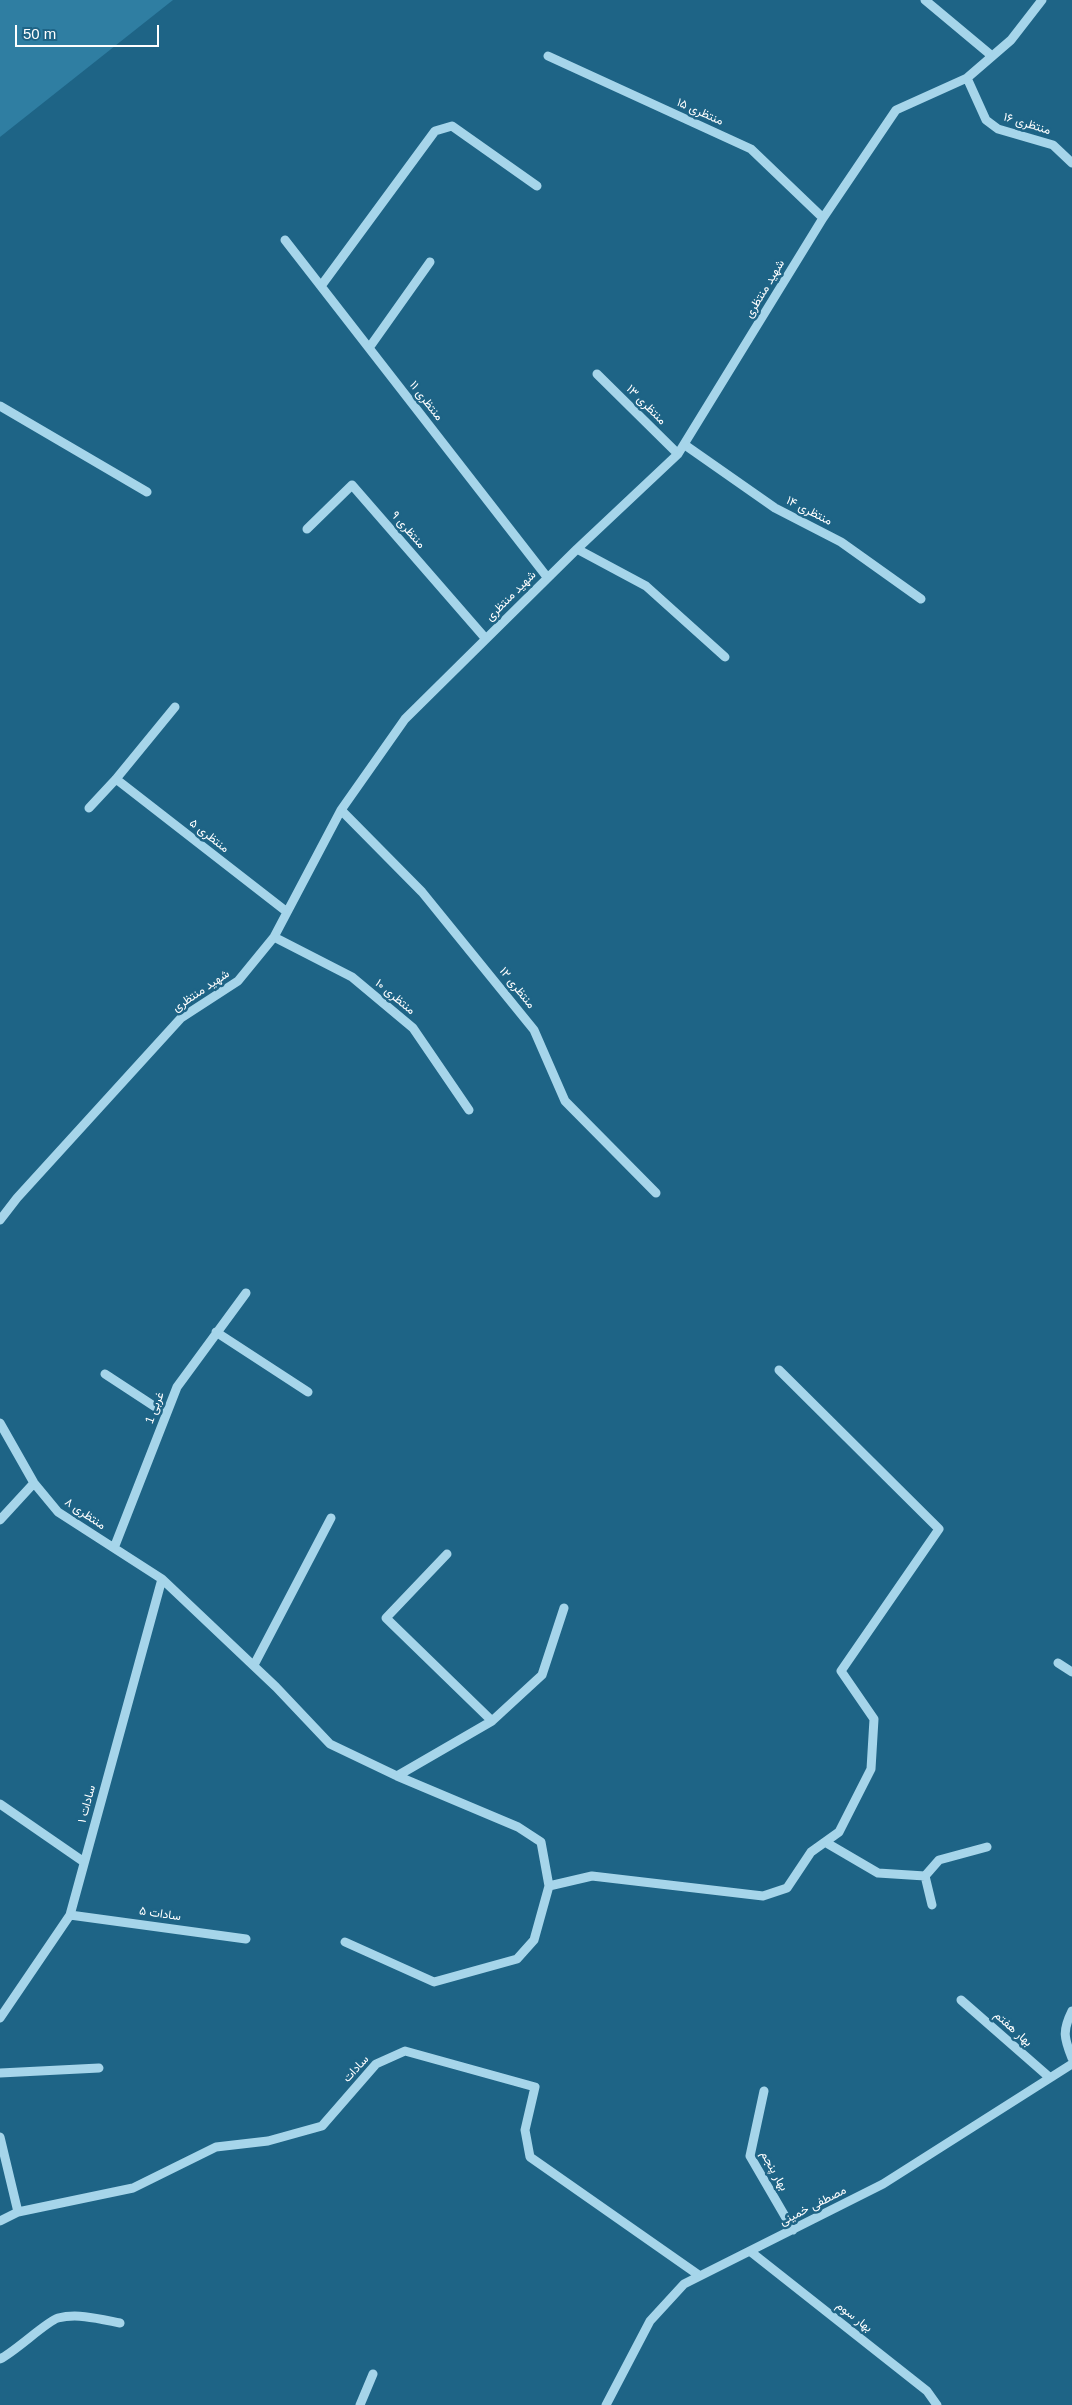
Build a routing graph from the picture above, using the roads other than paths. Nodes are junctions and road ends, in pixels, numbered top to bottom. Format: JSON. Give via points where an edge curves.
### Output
{"nodes":[{"id":1,"x":925,"y":0,"type":"edge"},
{"id":2,"x":1042,"y":0,"type":"edge"},
{"id":3,"x":548,"y":56,"type":"dead end"},
{"id":4,"x":992,"y":56,"type":"junction"},
{"id":5,"x":967,"y":78,"type":"junction"},
{"id":6,"x":1072,"y":163,"type":"edge"},
{"id":7,"x":538,"y":186,"type":"dead end"},
{"id":8,"x":823,"y":218,"type":"junction"},
{"id":9,"x":285,"y":240,"type":"dead end"},
{"id":10,"x":430,"y":262,"type":"dead end"},
{"id":11,"x":321,"y":286,"type":"junction"},
{"id":12,"x":369,"y":348,"type":"junction"},
{"id":13,"x":596,"y":374,"type":"dead end"},
{"id":14,"x":0,"y":406,"type":"edge"},
{"id":15,"x":685,"y":445,"type":"junction"},
{"id":16,"x":678,"y":454,"type":"junction"},
{"id":17,"x":147,"y":492,"type":"dead end"},
{"id":18,"x":307,"y":529,"type":"dead end"},
{"id":19,"x":576,"y":549,"type":"junction"},
{"id":20,"x":548,"y":577,"type":"junction"},
{"id":21,"x":921,"y":598,"type":"dead end"},
{"id":22,"x":486,"y":638,"type":"junction"},
{"id":23,"x":725,"y":657,"type":"dead end"},
{"id":24,"x":175,"y":707,"type":"dead end"},
{"id":25,"x":116,"y":779,"type":"junction"},
{"id":26,"x":89,"y":808,"type":"dead end"},
{"id":27,"x":341,"y":810,"type":"junction"},
{"id":28,"x":287,"y":912,"type":"junction"},
{"id":29,"x":274,"y":938,"type":"junction"},
{"id":30,"x":469,"y":1110,"type":"dead end"},
{"id":31,"x":656,"y":1193,"type":"dead end"},
{"id":32,"x":0,"y":1220,"type":"edge"},
{"id":33,"x":246,"y":1293,"type":"dead end"},
{"id":34,"x":216,"y":1332,"type":"junction"},
{"id":35,"x":779,"y":1370,"type":"dead end"},
{"id":36,"x":106,"y":1374,"type":"dead end"},
{"id":37,"x":308,"y":1392,"type":"dead end"},
{"id":38,"x":166,"y":1414,"type":"junction"},
{"id":39,"x":0,"y":1423,"type":"edge"},
{"id":40,"x":34,"y":1483,"type":"junction"},
{"id":41,"x":331,"y":1518,"type":"dead end"},
{"id":42,"x":0,"y":1520,"type":"edge"},
{"id":43,"x":114,"y":1548,"type":"junction"},
{"id":44,"x":447,"y":1554,"type":"dead end"},
{"id":45,"x":162,"y":1579,"type":"junction"},
{"id":46,"x":564,"y":1608,"type":"dead end"},
{"id":47,"x":1058,"y":1663,"type":"dead end"},
{"id":48,"x":254,"y":1666,"type":"junction"},
{"id":49,"x":1072,"y":1672,"type":"edge"},
{"id":50,"x":492,"y":1721,"type":"junction"},
{"id":51,"x":397,"y":1776,"type":"junction"},
{"id":52,"x":0,"y":1804,"type":"edge"},
{"id":53,"x":825,"y":1842,"type":"junction"},
{"id":54,"x":987,"y":1847,"type":"dead end"},
{"id":55,"x":84,"y":1862,"type":"junction"},
{"id":56,"x":925,"y":1876,"type":"junction"},
{"id":57,"x":549,"y":1886,"type":"junction"},
{"id":58,"x":932,"y":1905,"type":"dead end"},
{"id":59,"x":70,"y":1914,"type":"junction"},
{"id":60,"x":246,"y":1939,"type":"dead end"},
{"id":61,"x":345,"y":1942,"type":"dead end"},
{"id":62,"x":961,"y":2000,"type":"dead end"},
{"id":63,"x":1072,"y":2011,"type":"edge"},
{"id":64,"x":0,"y":2018,"type":"edge"},
{"id":65,"x":1072,"y":2058,"type":"edge"},
{"id":66,"x":1072,"y":2064,"type":"edge"},
{"id":67,"x":99,"y":2068,"type":"dead end"},
{"id":68,"x":0,"y":2073,"type":"edge"},
{"id":69,"x":1048,"y":2077,"type":"junction"},
{"id":70,"x":764,"y":2092,"type":"dead end"},
{"id":71,"x":0,"y":2137,"type":"edge"},
{"id":72,"x":18,"y":2212,"type":"junction"},
{"id":73,"x":0,"y":2221,"type":"edge"},
{"id":74,"x":794,"y":2230,"type":"junction"},
{"id":75,"x":751,"y":2252,"type":"junction"},
{"id":76,"x":700,"y":2276,"type":"junction"},
{"id":77,"x":120,"y":2324,"type":"dead end"},
{"id":78,"x":0,"y":2359,"type":"edge"},
{"id":79,"x":373,"y":2374,"type":"dead end"},
{"id":80,"x":360,"y":2405,"type":"edge"},
{"id":81,"x":606,"y":2405,"type":"edge"},
{"id":82,"x":937,"y":2405,"type":"edge"}],
"edges":[{"from":1,"to":4,"type":"street"},
{"from":2,"to":4,"type":"street","name":"شهید منتظری","via":[[1011,40]]},
{"from":3,"to":8,"type":"street","name":"منتظری ۱۵","via":[[751,149]]},
{"from":4,"to":5,"type":"street","name":"شهید منتظری"},
{"from":5,"to":6,"type":"street","name":"منتظری ۱۶","via":[[986,120],[998,130],[1053,145]]},
{"from":5,"to":8,"type":"street","name":"شهید منتظری","via":[[896,110]]},
{"from":7,"to":11,"type":"street","via":[[452,126],[435,131]]},
{"from":8,"to":15,"type":"street","name":"شهید منتظری"},
{"from":9,"to":11,"type":"street","name":"منتظری ۱۱"},
{"from":10,"to":12,"type":"street"},
{"from":11,"to":12,"type":"street","name":"منتظری ۱۱"},
{"from":12,"to":20,"type":"street","name":"منتظری ۱۱"},
{"from":13,"to":16,"type":"street","name":"منتظری ۱۳"},
{"from":14,"to":17,"type":"street"},
{"from":15,"to":16,"type":"street","name":"شهید منتظری"},
{"from":15,"to":21,"type":"street","name":"منتظری ۱۴","via":[[775,508],[841,542]]},
{"from":16,"to":19,"type":"street","name":"شهید منتظری"},
{"from":18,"to":22,"type":"street","name":"منتظری ۹","via":[[352,485]]},
{"from":19,"to":20,"type":"street","name":"شهید منتظری"},
{"from":19,"to":23,"type":"street","via":[[646,586]]},
{"from":20,"to":22,"type":"street","name":"شهید منتظری"},
{"from":22,"to":27,"type":"street","name":"شهید منتظری","via":[[405,719]]},
{"from":24,"to":25,"type":"street"},
{"from":25,"to":26,"type":"street"},
{"from":25,"to":28,"type":"street","name":"منتظری ۵"},
{"from":27,"to":28,"type":"street","name":"شهید منتظری"},
{"from":27,"to":31,"type":"street","name":"منتظری ۱۲","via":[[422,892],[534,1030],[566,1101]]},
{"from":28,"to":29,"type":"street","name":"شهید منتظری"},
{"from":29,"to":30,"type":"street","name":"منتظری ۱۰","via":[[352,978],[413,1028]]},
{"from":29,"to":32,"type":"street","name":"شهید منتظری","via":[[238,981],[181,1018]]},
{"from":33,"to":34,"type":"street","name":"غربی 1"},
{"from":34,"to":37,"type":"street"},
{"from":34,"to":38,"type":"street","name":"غربی 1","via":[[177,1387]]},
{"from":35,"to":53,"type":"street","via":[[939,1529],[841,1671],[874,1719],[871,1769],[839,1832]]},
{"from":36,"to":38,"type":"street"},
{"from":38,"to":43,"type":"street","name":"غربی 1"},
{"from":39,"to":40,"type":"street","name":"منتظری ۸"},
{"from":40,"to":42,"type":"street"},
{"from":40,"to":43,"type":"street","name":"منتظری ۸","via":[[58,1512]]},
{"from":41,"to":48,"type":"street"},
{"from":43,"to":45,"type":"street","name":"منتظری ۸"},
{"from":44,"to":50,"type":"street","via":[[386,1618]]},
{"from":45,"to":48,"type":"street","name":"منتظری ۸"},
{"from":45,"to":55,"type":"street","name":"سادات ۱"},
{"from":46,"to":50,"type":"street","via":[[542,1675]]},
{"from":47,"to":49,"type":"street"},
{"from":48,"to":51,"type":"street","name":"منتظری ۸","via":[[330,1744]]},
{"from":50,"to":51,"type":"street"},
{"from":51,"to":57,"type":"street","name":"منتظری ۸","via":[[518,1827],[541,1842]]},
{"from":52,"to":55,"type":"street"},
{"from":53,"to":56,"type":"street","via":[[878,1873]]},
{"from":53,"to":57,"type":"street","via":[[811,1852],[787,1888],[763,1896],[592,1876]]},
{"from":54,"to":56,"type":"street","via":[[939,1860]]},
{"from":55,"to":59,"type":"street","name":"سادات ۱"},
{"from":56,"to":58,"type":"street"},
{"from":57,"to":61,"type":"street","via":[[534,1940],[517,1960],[434,1982]]},
{"from":59,"to":60,"type":"street","name":"سادات ۵"},
{"from":59,"to":64,"type":"street","name":"سادات ۱"},
{"from":62,"to":69,"type":"street","name":"بهار هفتم"},
{"from":63,"to":65,"type":"street","via":[[1066,2022],[1064,2039]]},
{"from":66,"to":69,"type":"street","name":"مصطفی خمینی"},
{"from":67,"to":68,"type":"street"},
{"from":69,"to":74,"type":"street","name":"مصطفی خمینی","via":[[883,2184]]},
{"from":70,"to":74,"type":"street","name":"بهار پنجم","via":[[750,2156]]},
{"from":71,"to":72,"type":"street"},
{"from":72,"to":73,"type":"street","name":"سادات"},
{"from":72,"to":76,"type":"street","name":"سادات","via":[[133,2188],[216,2147],[268,2141],[322,2126],[376,2064],[405,2051],[535,2088],[525,2130],[530,2157]]},
{"from":74,"to":75,"type":"street","name":"مصطفی خمینی"},
{"from":75,"to":76,"type":"street","name":"مصطفی خمینی"},
{"from":75,"to":82,"type":"street","name":"بهار سوم","via":[[927,2391]]},
{"from":76,"to":81,"type":"street","name":"مصطفی خمینی","via":[[684,2284],[650,2321]]},
{"from":77,"to":78,"type":"street","via":[[83,2316],[56,2318]]},
{"from":79,"to":80,"type":"street"}]}
